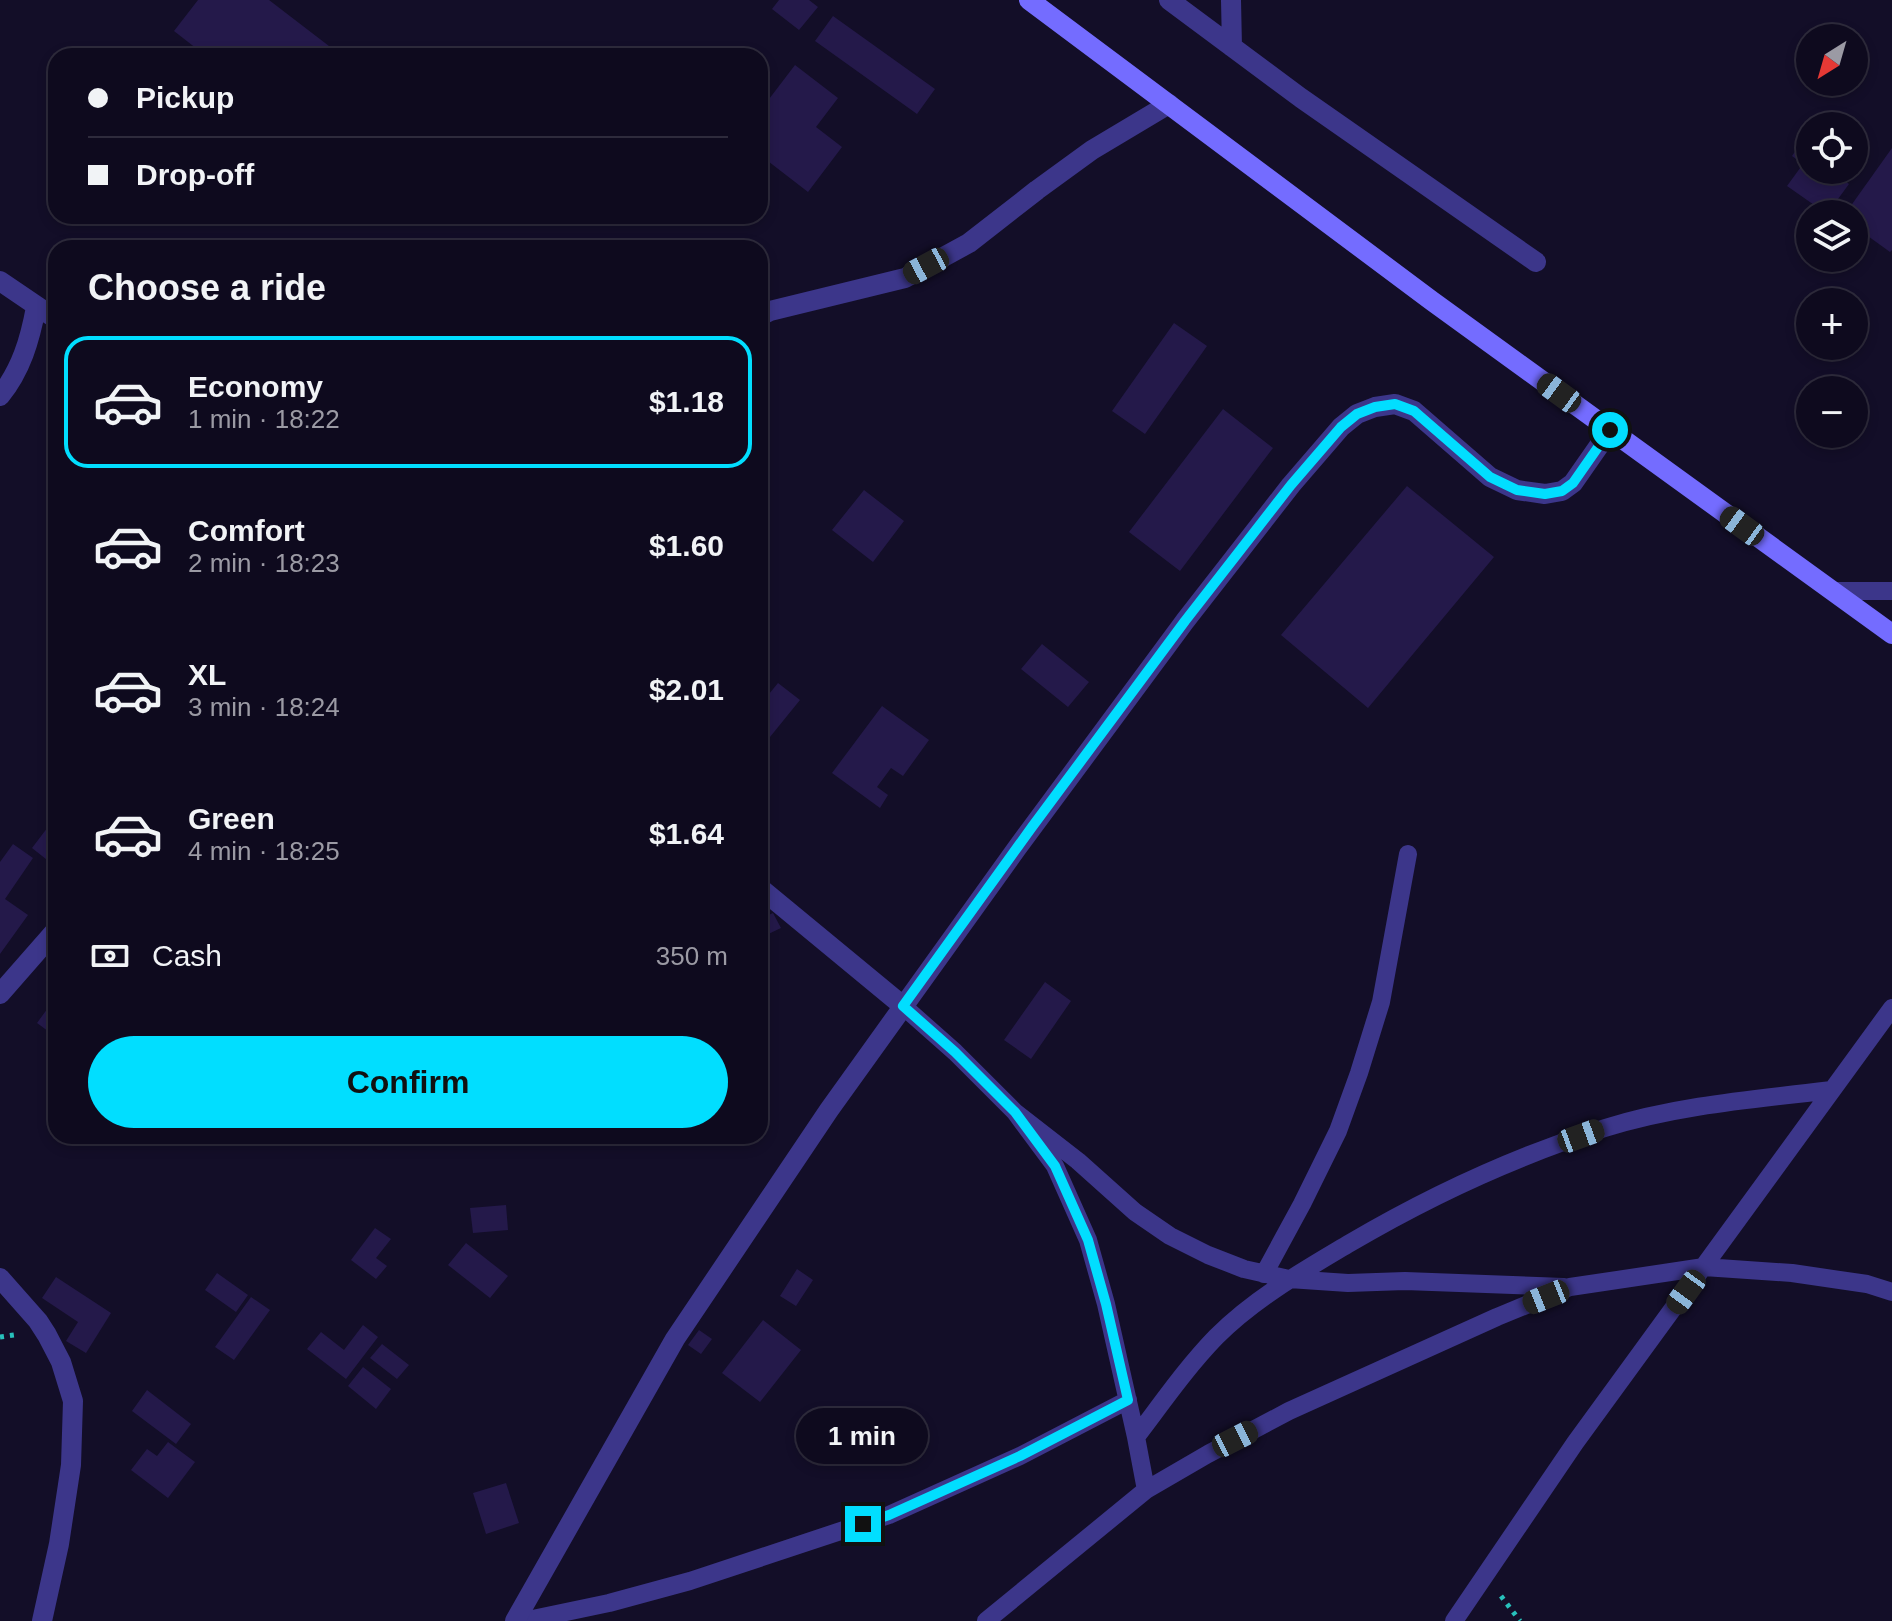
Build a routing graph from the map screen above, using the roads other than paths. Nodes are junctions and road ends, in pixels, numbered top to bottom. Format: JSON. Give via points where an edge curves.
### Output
{"nodes":[{"id":1,"x":1029,"y":0,"type":"edge"},
{"id":2,"x":1169,"y":0,"type":"edge"},
{"id":3,"x":1231,"y":0,"type":"edge"},
{"id":4,"x":1232,"y":47,"type":"junction"},
{"id":5,"x":1169,"y":104,"type":"junction"},
{"id":6,"x":1536,"y":262,"type":"dead end"},
{"id":7,"x":0,"y":281,"type":"edge"},
{"id":8,"x":36,"y":307,"type":"junction"},
{"id":9,"x":768,"y":312,"type":"edge"},
{"id":10,"x":48,"y":314,"type":"edge"},
{"id":11,"x":0,"y":396,"type":"edge"},
{"id":12,"x":1610,"y":430,"type":"junction"},
{"id":13,"x":1832,"y":591,"type":"junction"},
{"id":14,"x":1892,"y":591,"type":"edge"},
{"id":15,"x":1892,"y":634,"type":"edge"},
{"id":16,"x":1408,"y":854,"type":"dead end"},
{"id":17,"x":768,"y":895,"type":"edge"},
{"id":18,"x":48,"y":939,"type":"edge"},
{"id":19,"x":0,"y":994,"type":"edge"},
{"id":20,"x":903,"y":1006,"type":"junction"},
{"id":21,"x":1892,"y":1008,"type":"edge"},
{"id":22,"x":1832,"y":1090,"type":"junction"},
{"id":23,"x":1015,"y":1112,"type":"junction"},
{"id":24,"x":1704,"y":1267,"type":"junction"},
{"id":25,"x":1264,"y":1274,"type":"junction"},
{"id":26,"x":0,"y":1278,"type":"edge"},
{"id":27,"x":1289,"y":1279,"type":"junction"},
{"id":28,"x":1570,"y":1287,"type":"junction"},
{"id":29,"x":1892,"y":1292,"type":"edge"},
{"id":30,"x":1128,"y":1400,"type":"junction"},
{"id":31,"x":1136,"y":1437,"type":"junction"},
{"id":32,"x":1146,"y":1490,"type":"junction"},
{"id":33,"x":42,"y":1621,"type":"edge"},
{"id":34,"x":515,"y":1621,"type":"edge"},
{"id":35,"x":523,"y":1621,"type":"edge"},
{"id":36,"x":986,"y":1621,"type":"edge"},
{"id":37,"x":1454,"y":1621,"type":"edge"}],
"edges":[{"from":1,"to":5,"type":"street"},
{"from":2,"to":4,"type":"street"},
{"from":3,"to":4,"type":"street"},
{"from":4,"to":6,"type":"street"},
{"from":5,"to":9,"type":"street","via":[[1092,150],[969,243],[905,278]]},
{"from":5,"to":12,"type":"street"},
{"from":7,"to":8,"type":"street"},
{"from":8,"to":10,"type":"street"},
{"from":8,"to":11,"type":"street","via":[[23,360]]},
{"from":12,"to":13,"type":"street"},
{"from":12,"to":20,"type":"street","via":[[1573,483],[1545,494],[1517,490],[1490,477],[1414,411],[1395,404],[1366,410],[1341,427],[1185,621]]},
{"from":13,"to":14,"type":"lane"},
{"from":13,"to":15,"type":"street"},
{"from":16,"to":25,"type":"lane","via":[[1381,1002],[1359,1073],[1338,1131]]},
{"from":17,"to":20,"type":"street"},
{"from":18,"to":19,"type":"street"},
{"from":20,"to":23,"type":"lane"},
{"from":20,"to":34,"type":"street","via":[[675,1339]]},
{"from":21,"to":22,"type":"lane"},
{"from":22,"to":24,"type":"lane"},
{"from":22,"to":27,"type":"lane","via":[[1675,1111],[1606,1127],[1458,1186]]},
{"from":23,"to":25,"type":"lane","via":[[1170,1236]]},
{"from":23,"to":30,"type":"lane","via":[[1055,1166],[1088,1240]]},
{"from":24,"to":28,"type":"lane"},
{"from":24,"to":29,"type":"lane","via":[[1792,1273]]},
{"from":24,"to":37,"type":"lane"},
{"from":25,"to":27,"type":"lane"},
{"from":26,"to":33,"type":"street","via":[[47,1335],[73,1401],[71,1465]]},
{"from":27,"to":28,"type":"lane"},
{"from":27,"to":31,"type":"lane","via":[[1217,1337]]},
{"from":28,"to":32,"type":"lane","via":[[1289,1411]]},
{"from":30,"to":31,"type":"lane"},
{"from":30,"to":35,"type":"lane","via":[[889,1515],[690,1581]]},
{"from":31,"to":32,"type":"lane"},
{"from":32,"to":36,"type":"lane"}]}
